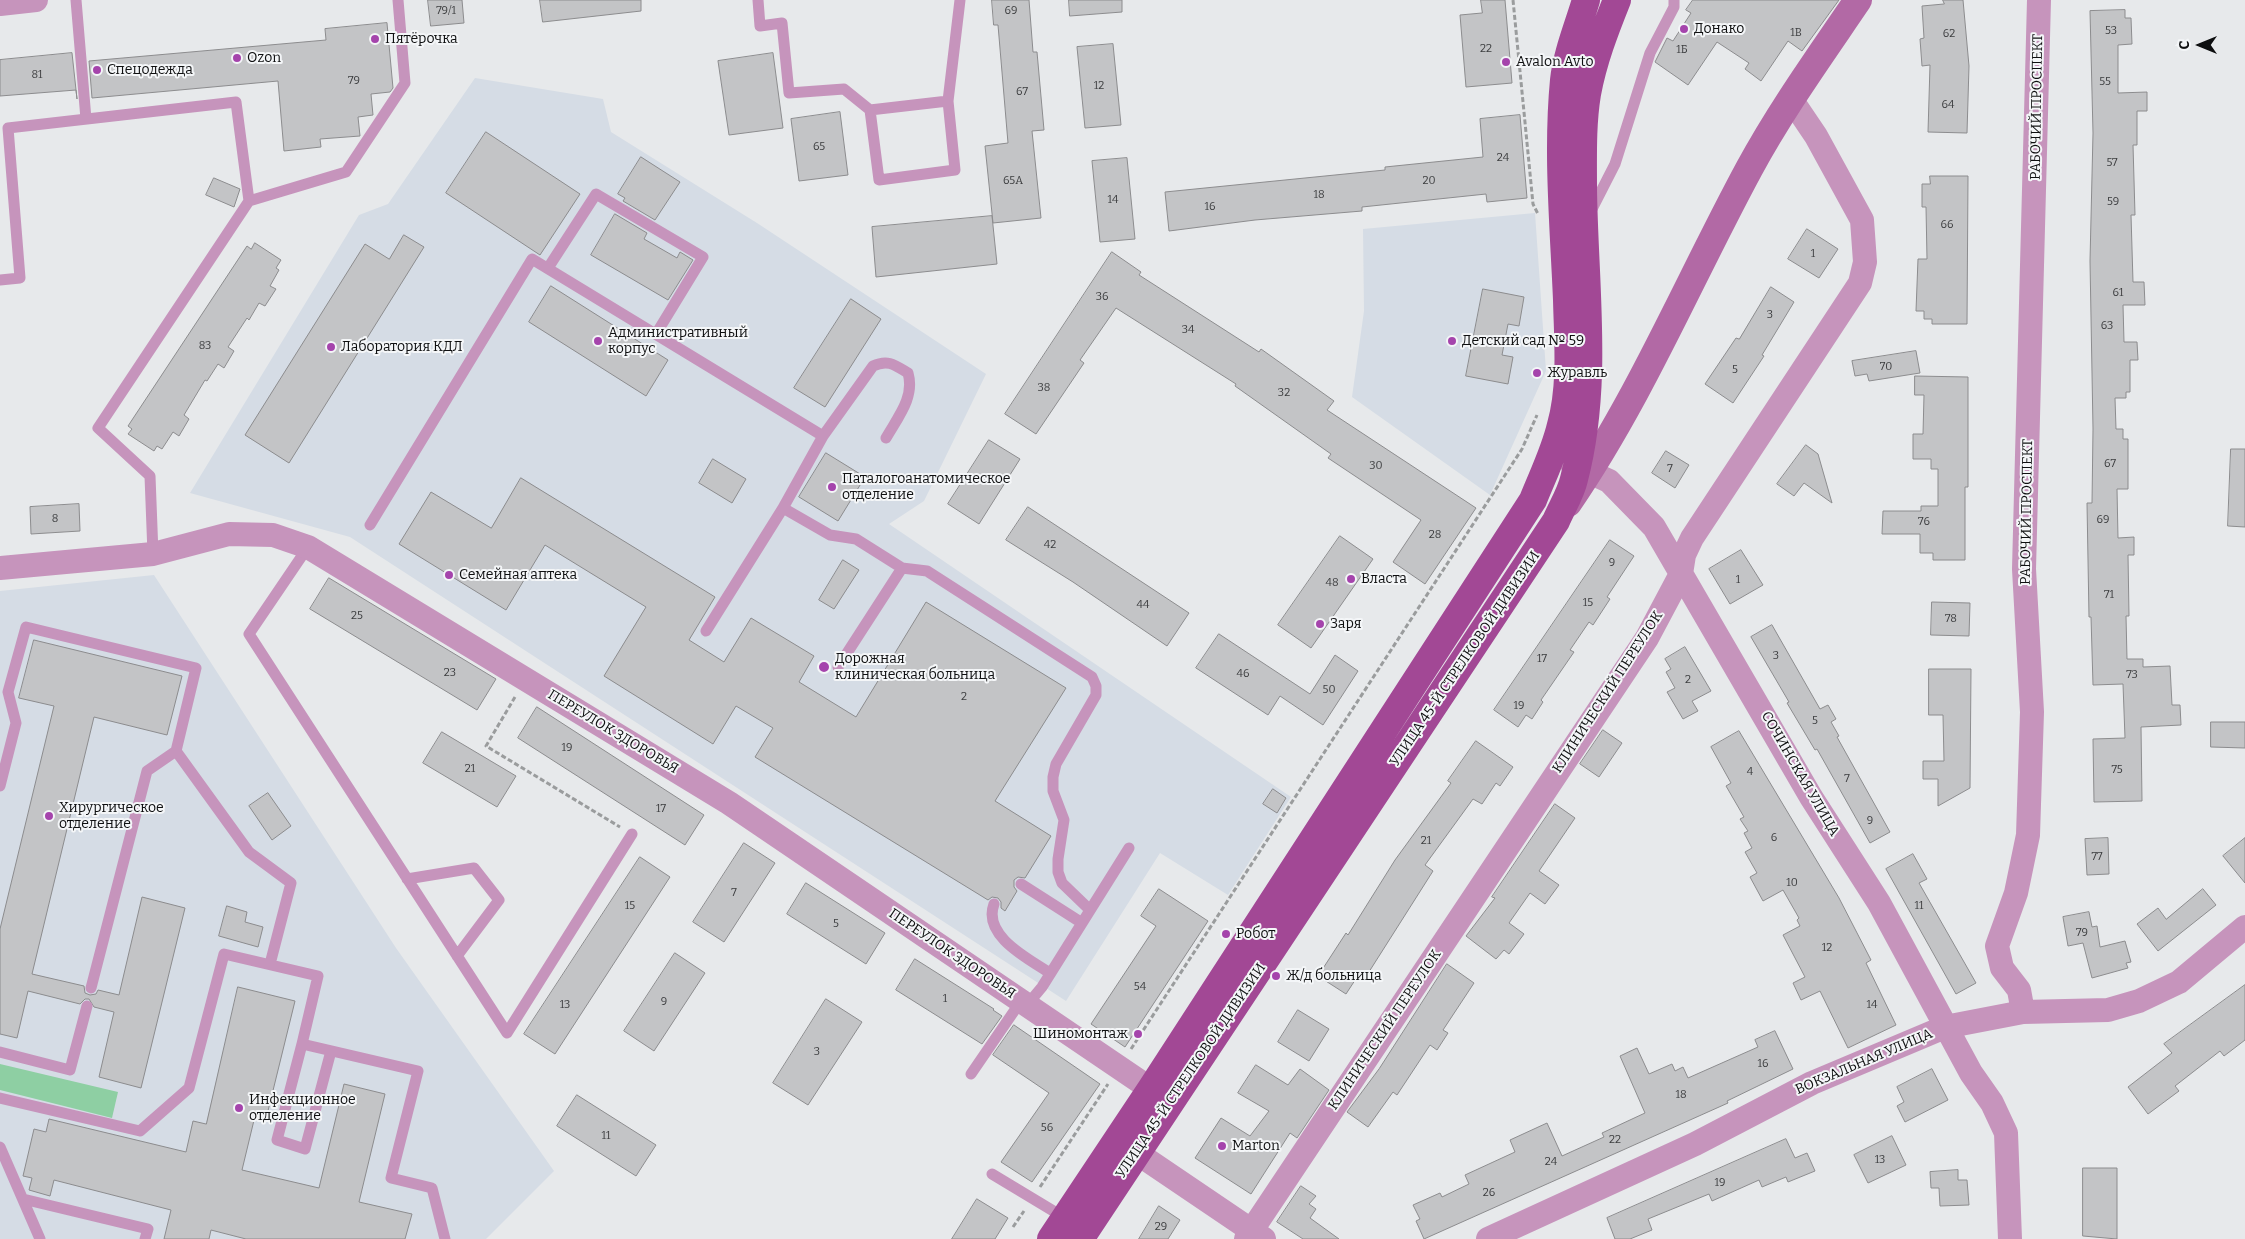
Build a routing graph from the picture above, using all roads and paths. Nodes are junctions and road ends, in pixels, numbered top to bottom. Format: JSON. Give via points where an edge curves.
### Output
{"nodes":[{"id":1,"x":36,"y":0,"type":"edge"},
{"id":2,"x":76,"y":0,"type":"edge"},
{"id":3,"x":398,"y":0,"type":"edge"},
{"id":4,"x":758,"y":0,"type":"edge"},
{"id":5,"x":960,"y":0,"type":"edge"},
{"id":6,"x":1512,"y":0,"type":"edge"},
{"id":7,"x":1586,"y":0,"type":"edge"},
{"id":8,"x":1617,"y":0,"type":"edge"},
{"id":9,"x":1674,"y":0,"type":"edge"},
{"id":10,"x":1858,"y":0,"type":"edge"},
{"id":11,"x":2039,"y":0,"type":"edge"},
{"id":12,"x":0,"y":4,"type":"edge"},
{"id":13,"x":1791,"y":100,"type":"junction"},
{"id":14,"x":948,"y":101,"type":"junction"},
{"id":15,"x":870,"y":110,"type":"junction"},
{"id":16,"x":86,"y":119,"type":"junction"},
{"id":17,"x":249,"y":201,"type":"junction"},
{"id":18,"x":1539,"y":223,"type":"dead end"},
{"id":19,"x":1584,"y":229,"type":"junction"},
{"id":20,"x":548,"y":268,"type":"junction"},
{"id":21,"x":0,"y":280,"type":"edge"},
{"id":22,"x":656,"y":334,"type":"junction"},
{"id":23,"x":1540,"y":410,"type":"dead end"},
{"id":24,"x":823,"y":436,"type":"junction"},
{"id":25,"x":886,"y":438,"type":"dead end"},
{"id":26,"x":1552,"y":455,"type":"junction"},
{"id":27,"x":1584,"y":469,"type":"junction"},
{"id":28,"x":783,"y":508,"type":"junction"},
{"id":29,"x":370,"y":524,"type":"dead end"},
{"id":30,"x":308,"y":547,"type":"junction"},
{"id":31,"x":153,"y":554,"type":"junction"},
{"id":32,"x":0,"y":568,"type":"edge"},
{"id":33,"x":902,"y":568,"type":"junction"},
{"id":34,"x":1681,"y":574,"type":"junction"},
{"id":35,"x":706,"y":631,"type":"dead end"},
{"id":36,"x":838,"y":667,"type":"dead end"},
{"id":37,"x":526,"y":679,"type":"junction"},
{"id":38,"x":176,"y":751,"type":"junction"},
{"id":39,"x":0,"y":786,"type":"edge"},
{"id":40,"x":632,"y":834,"type":"joint"},
{"id":41,"x":1129,"y":848,"type":"dead end"},
{"id":42,"x":407,"y":878,"type":"junction"},
{"id":43,"x":1021,"y":884,"type":"dead end"},
{"id":44,"x":994,"y":904,"type":"dead end"},
{"id":45,"x":1090,"y":910,"type":"junction"},
{"id":46,"x":1082,"y":923,"type":"junction"},
{"id":47,"x":2245,"y":927,"type":"edge"},
{"id":48,"x":457,"y":956,"type":"junction"},
{"id":49,"x":270,"y":964,"type":"junction"},
{"id":50,"x":1050,"y":973,"type":"junction"},
{"id":51,"x":91,"y":988,"type":"dead end"},
{"id":52,"x":1024,"y":1003,"type":"junction"},
{"id":53,"x":87,"y":1006,"type":"dead end"},
{"id":54,"x":2023,"y":1012,"type":"junction"},
{"id":55,"x":1945,"y":1027,"type":"junction"},
{"id":56,"x":302,"y":1044,"type":"junction"},
{"id":57,"x":331,"y":1051,"type":"junction"},
{"id":58,"x":0,"y":1052,"type":"edge"},
{"id":59,"x":1119,"y":1068,"type":"junction"},
{"id":60,"x":971,"y":1074,"type":"dead end"},
{"id":61,"x":1161,"y":1096,"type":"junction"},
{"id":62,"x":0,"y":1098,"type":"edge"},
{"id":63,"x":0,"y":1146,"type":"edge"},
{"id":64,"x":1137,"y":1153,"type":"junction"},
{"id":65,"x":992,"y":1174,"type":"dead end"},
{"id":66,"x":1033,"y":1198,"type":"junction"},
{"id":67,"x":23,"y":1199,"type":"junction"},
{"id":68,"x":1013,"y":1227,"type":"dead end"},
{"id":69,"x":1065,"y":1232,"type":"edge"},
{"id":70,"x":1254,"y":1236,"type":"edge"},
{"id":71,"x":40,"y":1239,"type":"edge"},
{"id":72,"x":145,"y":1239,"type":"edge"},
{"id":73,"x":445,"y":1239,"type":"edge"},
{"id":74,"x":1488,"y":1239,"type":"edge"},
{"id":75,"x":2010,"y":1239,"type":"edge"}],
"edges":[{"from":1,"to":12,"type":"street"},
{"from":2,"to":16,"type":"lane"},
{"from":3,"to":17,"type":"lane","via":[[406,83],[346,172]]},
{"from":4,"to":15,"type":"lane","via":[[760,26],[782,23],[790,93],[844,89]]},
{"from":5,"to":14,"type":"lane"},
{"from":6,"to":18,"type":"path","via":[[1533,204]]},
{"from":7,"to":26,"type":"main road","name":"УЛИЦА 45-Й СТРЕЛКОВОЙ ДИВИЗИИ","via":[[1567,60],[1564,81],[1561,138],[1567,381],[1562,424]]},
{"from":8,"to":19,"type":"main road","name":"УЛИЦА 45-Й СТРЕЛКОВОЙ ДИВИЗИИ","via":[[1602,38],[1587,94],[1583,150]]},
{"from":9,"to":19,"type":"lane","via":[[1674,8],[1650,53],[1615,164],[1595,200]]},
{"from":10,"to":13,"type":"main road"},
{"from":11,"to":54,"type":"street","name":"РАБОЧИЙ ПРОСПЕКТ","via":[[2024,570],[2032,712],[2028,836],[2016,894],[1997,946],[2002,968],[2019,990]]},
{"from":13,"to":27,"type":"main road","via":[[1750,168],[1619,423]]},
{"from":13,"to":34,"type":"street","name":"КЛИНИЧЕСКИЙ ПЕРЕУЛОК","via":[[1816,136],[1862,220],[1865,262],[1860,283],[1692,538],[1684,555]]},
{"from":14,"to":15,"type":"lane"},
{"from":14,"to":15,"type":"lane","via":[[956,170],[879,180]]},
{"from":16,"to":17,"type":"lane","via":[[236,102]]},
{"from":16,"to":21,"type":"lane","via":[[8,128],[20,278]]},
{"from":17,"to":31,"type":"lane","via":[[98,428],[150,476]]},
{"from":19,"to":27,"type":"main road","name":"УЛИЦА 45-Й СТРЕЛКОВОЙ ДИВИЗИИ","via":[[1589,341]]},
{"from":20,"to":22,"type":"lane"},
{"from":20,"to":22,"type":"lane","via":[[596,194],[703,257]]},
{"from":20,"to":29,"type":"lane","via":[[532,259]]},
{"from":22,"to":24,"type":"lane"},
{"from":23,"to":59,"type":"path","via":[[1522,449]]},
{"from":24,"to":25,"type":"lane","via":[[873,366],[890,362],[908,373],[910,395]]},
{"from":24,"to":28,"type":"lane"},
{"from":26,"to":27,"type":"street","name":"СОЧИНСКАЯ УЛИЦА"},
{"from":26,"to":61,"type":"main road","name":"УЛИЦА 45-Й СТРЕЛКОВОЙ ДИВИЗИИ","via":[[1533,500]]},
{"from":27,"to":34,"type":"street","name":"СОЧИНСКАЯ УЛИЦА","via":[[1609,482],[1638,508],[1654,527]]},
{"from":27,"to":61,"type":"main road","name":"УЛИЦА 45-Й СТРЕЛКОВОЙ ДИВИЗИИ","via":[[1574,481],[1556,520]]},
{"from":28,"to":33,"type":"lane","via":[[830,535],[856,539]]},
{"from":28,"to":35,"type":"lane"},
{"from":30,"to":31,"type":"street","name":"ПЕРЕУЛОК ЗДОРОВЬЯ","via":[[273,535],[229,534]]},
{"from":30,"to":37,"type":"street","name":"ПЕРЕУЛОК ЗДОРОВЬЯ"},
{"from":30,"to":42,"type":"lane","via":[[249,634]]},
{"from":31,"to":32,"type":"street","name":"ПЕРЕУЛОК ЗДОРОВЬЯ"},
{"from":33,"to":36,"type":"lane"},
{"from":33,"to":45,"type":"lane","via":[[927,570],[1092,677],[1096,695],[1056,764],[1052,777],[1052,791],[1064,820],[1058,872],[1062,883]]},
{"from":34,"to":55,"type":"street","name":"СОЧИНСКАЯ УЛИЦА","via":[[1811,797],[1879,903]]},
{"from":34,"to":70,"type":"street","name":"КЛИНИЧЕСКИЙ ПЕРЕУЛОК","via":[[1647,638]]},
{"from":37,"to":40,"type":"path","via":[[486,746]]},
{"from":37,"to":52,"type":"street","name":"ПЕРЕУЛОК ЗДОРОВЬЯ","via":[[729,803]]},
{"from":38,"to":39,"type":"lane","via":[[196,668],[26,627],[8,692],[16,723]]},
{"from":38,"to":49,"type":"lane","via":[[249,852],[290,883]]},
{"from":38,"to":51,"type":"lane","via":[[147,770]]},
{"from":40,"to":48,"type":"lane","via":[[506,1033]]},
{"from":41,"to":45,"type":"lane"},
{"from":42,"to":48,"type":"lane"},
{"from":42,"to":48,"type":"lane","via":[[474,868],[499,900]]},
{"from":43,"to":46,"type":"lane"},
{"from":44,"to":50,"type":"lane","via":[[992,918],[1000,934]]},
{"from":45,"to":46,"type":"lane"},
{"from":46,"to":50,"type":"lane"},
{"from":47,"to":54,"type":"street","name":"ВОКЗАЛЬНАЯ УЛИЦА","via":[[2179,982],[2139,1001],[2108,1010]]},
{"from":49,"to":56,"type":"lane","via":[[318,976]]},
{"from":49,"to":62,"type":"lane","via":[[224,954],[189,1088],[140,1132]]},
{"from":50,"to":52,"type":"lane"},
{"from":52,"to":59,"type":"street","name":"ПЕРЕУЛОК ЗДОРОВЬЯ"},
{"from":52,"to":60,"type":"lane"},
{"from":53,"to":58,"type":"lane","via":[[70,1070]]},
{"from":54,"to":55,"type":"street","name":"ВОКЗАЛЬНАЯ УЛИЦА"},
{"from":55,"to":74,"type":"street","name":"ВОКЗАЛЬНАЯ УЛИЦА","via":[[1812,1083],[1695,1144]]},
{"from":55,"to":75,"type":"street","name":"СОЧИНСКАЯ УЛИЦА","via":[[1992,1103],[2006,1133]]},
{"from":56,"to":57,"type":"lane"},
{"from":56,"to":57,"type":"lane","via":[[277,1140],[305,1149]]},
{"from":57,"to":73,"type":"lane","via":[[418,1071],[391,1178],[432,1188]]},
{"from":59,"to":61,"type":"street","name":"ПЕРЕУЛОК ЗДОРОВЬЯ"},
{"from":59,"to":66,"type":"path"},
{"from":61,"to":64,"type":"main road","name":"УЛИЦА 45-Й СТРЕЛКОВОЙ ДИВИЗИИ"},
{"from":61,"to":69,"type":"main road","name":"УЛИЦА 45-Й СТРЕЛКОВОЙ ДИВИЗИИ"},
{"from":63,"to":67,"type":"lane"},
{"from":64,"to":69,"type":"main road","name":"УЛИЦА 45-Й СТРЕЛКОВОЙ ДИВИЗИИ"},
{"from":64,"to":70,"type":"street"},
{"from":65,"to":66,"type":"lane"},
{"from":66,"to":68,"type":"path"},
{"from":66,"to":69,"type":"lane"},
{"from":67,"to":71,"type":"lane"},
{"from":67,"to":72,"type":"lane","via":[[148,1229]]}]}
